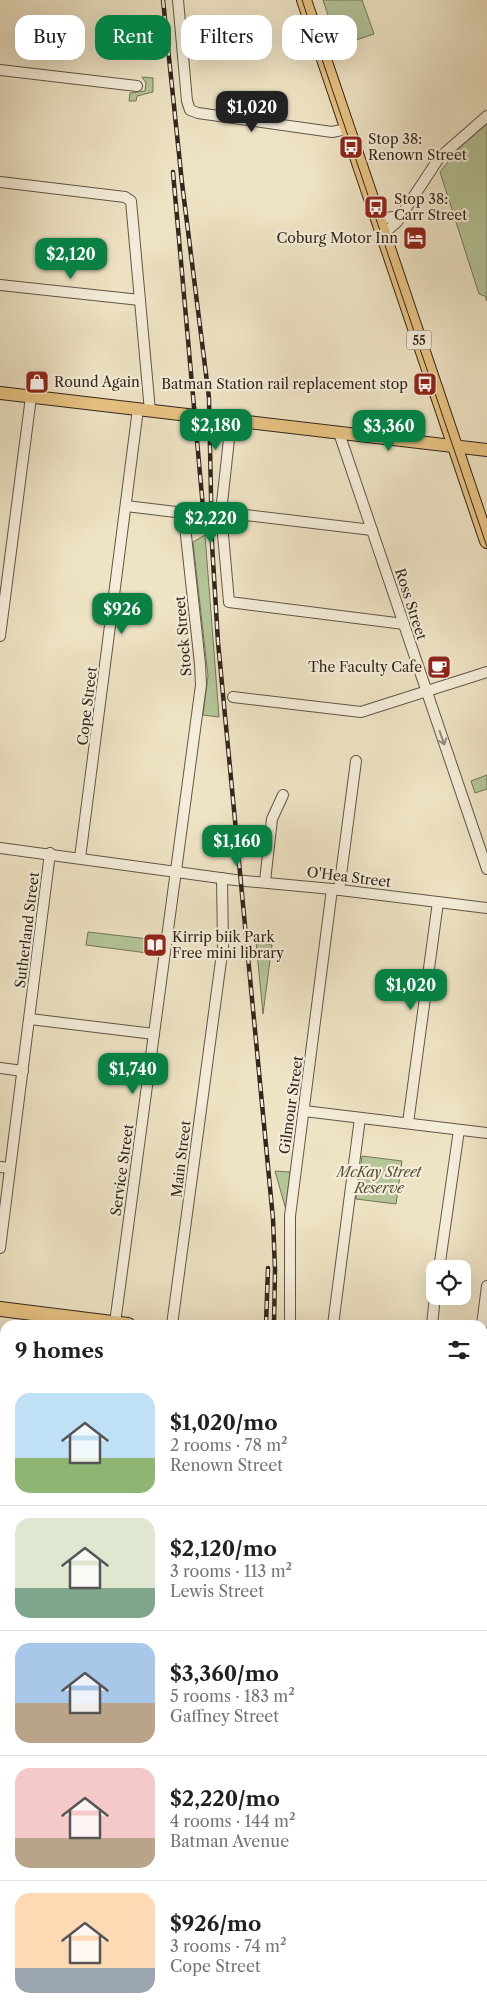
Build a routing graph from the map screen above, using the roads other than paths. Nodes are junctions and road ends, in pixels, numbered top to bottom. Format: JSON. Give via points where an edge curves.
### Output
{"nodes":[{"id":1,"x":178,"y":0,"type":"edge"},
{"id":2,"x":304,"y":0,"type":"edge"},
{"id":3,"x":0,"y":70,"type":"edge"},
{"id":4,"x":137,"y":86,"type":"dead end"},
{"id":5,"x":487,"y":116,"type":"edge"},
{"id":6,"x":347,"y":129,"type":"junction"},
{"id":7,"x":0,"y":182,"type":"edge"},
{"id":8,"x":400,"y":216,"type":"junction"},
{"id":9,"x":378,"y":219,"type":"junction"},
{"id":10,"x":383,"y":234,"type":"junction"},
{"id":11,"x":0,"y":285,"type":"edge"},
{"id":12,"x":140,"y":300,"type":"junction"},
{"id":13,"x":0,"y":393,"type":"edge"},
{"id":14,"x":31,"y":397,"type":"junction"},
{"id":15,"x":144,"y":410,"type":"junction"},
{"id":16,"x":231,"y":421,"type":"junction"},
{"id":17,"x":339,"y":433,"type":"junction"},
{"id":18,"x":455,"y":446,"type":"junction"},
{"id":19,"x":487,"y":450,"type":"edge"},
{"id":20,"x":126,"y":506,"type":"junction"},
{"id":21,"x":221,"y":512,"type":"junction"},
{"id":22,"x":372,"y":530,"type":"junction"},
{"id":23,"x":487,"y":541,"type":"edge"},
{"id":24,"x":404,"y":624,"type":"junction"},
{"id":25,"x":0,"y":636,"type":"edge"},
{"id":26,"x":487,"y":672,"type":"edge"},
{"id":27,"x":426,"y":692,"type":"junction"},
{"id":28,"x":233,"y":697,"type":"dead end"},
{"id":29,"x":356,"y":761,"type":"dead end"},
{"id":30,"x":283,"y":796,"type":"dead end"},
{"id":31,"x":0,"y":848,"type":"edge"},
{"id":32,"x":50,"y":854,"type":"junction"},
{"id":33,"x":80,"y":858,"type":"junction"},
{"id":34,"x":487,"y":868,"type":"edge"},
{"id":35,"x":176,"y":871,"type":"junction"},
{"id":36,"x":222,"y":878,"type":"junction"},
{"id":37,"x":265,"y":882,"type":"junction"},
{"id":38,"x":336,"y":889,"type":"junction"},
{"id":39,"x":438,"y":902,"type":"junction"},
{"id":40,"x":487,"y":908,"type":"edge"},
{"id":41,"x":30,"y":1018,"type":"junction"},
{"id":42,"x":154,"y":1034,"type":"junction"},
{"id":43,"x":0,"y":1068,"type":"edge"},
{"id":44,"x":23,"y":1071,"type":"junction"},
{"id":45,"x":304,"y":1110,"type":"junction"},
{"id":46,"x":360,"y":1118,"type":"junction"},
{"id":47,"x":408,"y":1123,"type":"junction"},
{"id":48,"x":459,"y":1130,"type":"junction"},
{"id":49,"x":487,"y":1133,"type":"edge"},
{"id":50,"x":5,"y":1168,"type":"edge"},
{"id":51,"x":0,"y":1248,"type":"edge"},
{"id":52,"x":440,"y":1260,"type":"edge"},
{"id":53,"x":487,"y":1286,"type":"edge"},
{"id":54,"x":434,"y":1305,"type":"edge"},
{"id":55,"x":0,"y":1309,"type":"edge"},
{"id":56,"x":58,"y":1320,"type":"edge"},
{"id":57,"x":122,"y":1320,"type":"edge"},
{"id":58,"x":173,"y":1320,"type":"edge"},
{"id":59,"x":290,"y":1320,"type":"edge"},
{"id":60,"x":334,"y":1320,"type":"edge"},
{"id":61,"x":433,"y":1320,"type":"edge"},
{"id":62,"x":483,"y":1320,"type":"edge"}],
"edges":[{"from":1,"to":6,"type":"street","via":[[190,110],[332,132]]},
{"from":2,"to":6,"type":"highway","number":"55"},
{"from":3,"to":4,"type":"street"},
{"from":5,"to":8,"type":"street","via":[[439,158]]},
{"from":6,"to":9,"type":"highway","number":"55"},
{"from":7,"to":12,"type":"street","name":"Cope Street","via":[[125,197],[131,201]]},
{"from":8,"to":9,"type":"street"},
{"from":8,"to":10,"type":"street","via":[[394,227]]},
{"from":9,"to":10,"type":"highway","number":"55"},
{"from":10,"to":18,"type":"highway","number":"55"},
{"from":11,"to":12,"type":"street"},
{"from":12,"to":15,"type":"street","name":"Cope Street"},
{"from":13,"to":14,"type":"main road"},
{"from":14,"to":15,"type":"main road"},
{"from":14,"to":25,"type":"street"},
{"from":15,"to":16,"type":"main road"},
{"from":15,"to":20,"type":"street","name":"Cope Street"},
{"from":16,"to":17,"type":"main road"},
{"from":16,"to":21,"type":"street"},
{"from":17,"to":18,"type":"main road"},
{"from":17,"to":22,"type":"street","name":"Ross Street"},
{"from":18,"to":19,"type":"main road"},
{"from":18,"to":23,"type":"highway","number":"55"},
{"from":20,"to":33,"type":"street","name":"Cope Street"},
{"from":20,"to":35,"type":"street","name":"Stock Street","via":[[180,513],[185,521],[201,675]]},
{"from":21,"to":22,"type":"street"},
{"from":21,"to":24,"type":"street","via":[[229,602]]},
{"from":22,"to":24,"type":"street","name":"Ross Street"},
{"from":24,"to":27,"type":"street","name":"Ross Street"},
{"from":26,"to":27,"type":"street"},
{"from":27,"to":28,"type":"street","via":[[361,712]]},
{"from":27,"to":34,"type":"street","name":"Ross Street","one_way":true},
{"from":29,"to":38,"type":"street","name":"Gilmour Street"},
{"from":30,"to":37,"type":"street","via":[[272,819]]},
{"from":31,"to":32,"type":"street","name":"O'Hea Street"},
{"from":32,"to":33,"type":"street","name":"O'Hea Street"},
{"from":32,"to":41,"type":"street","name":"Sutherland Street"},
{"from":33,"to":35,"type":"street","name":"O'Hea Street"},
{"from":35,"to":36,"type":"street","name":"O'Hea Street"},
{"from":35,"to":42,"type":"street","name":"Service Street"},
{"from":36,"to":37,"type":"street","name":"O'Hea Street"},
{"from":36,"to":58,"type":"street","name":"Main Street","via":[[223,946]]},
{"from":37,"to":38,"type":"street","name":"O'Hea Street"},
{"from":38,"to":39,"type":"street","name":"O'Hea Street"},
{"from":38,"to":45,"type":"street","name":"Gilmour Street"},
{"from":39,"to":40,"type":"street","name":"O'Hea Street"},
{"from":39,"to":47,"type":"street"},
{"from":41,"to":42,"type":"street"},
{"from":41,"to":44,"type":"street","name":"Sutherland Street"},
{"from":42,"to":57,"type":"street","name":"Service Street"},
{"from":43,"to":44,"type":"street"},
{"from":44,"to":50,"type":"street","name":"Sutherland Street"},
{"from":45,"to":46,"type":"street"},
{"from":45,"to":59,"type":"street","name":"Gilmour Street","via":[[290,1216]]},
{"from":46,"to":47,"type":"street"},
{"from":46,"to":60,"type":"street"},
{"from":47,"to":48,"type":"street"},
{"from":48,"to":49,"type":"street"},
{"from":48,"to":52,"type":"street"},
{"from":50,"to":51,"type":"street","name":"Sutherland Street"},
{"from":53,"to":62,"type":"street"},
{"from":54,"to":61,"type":"street"},
{"from":55,"to":56,"type":"highway"}]}
